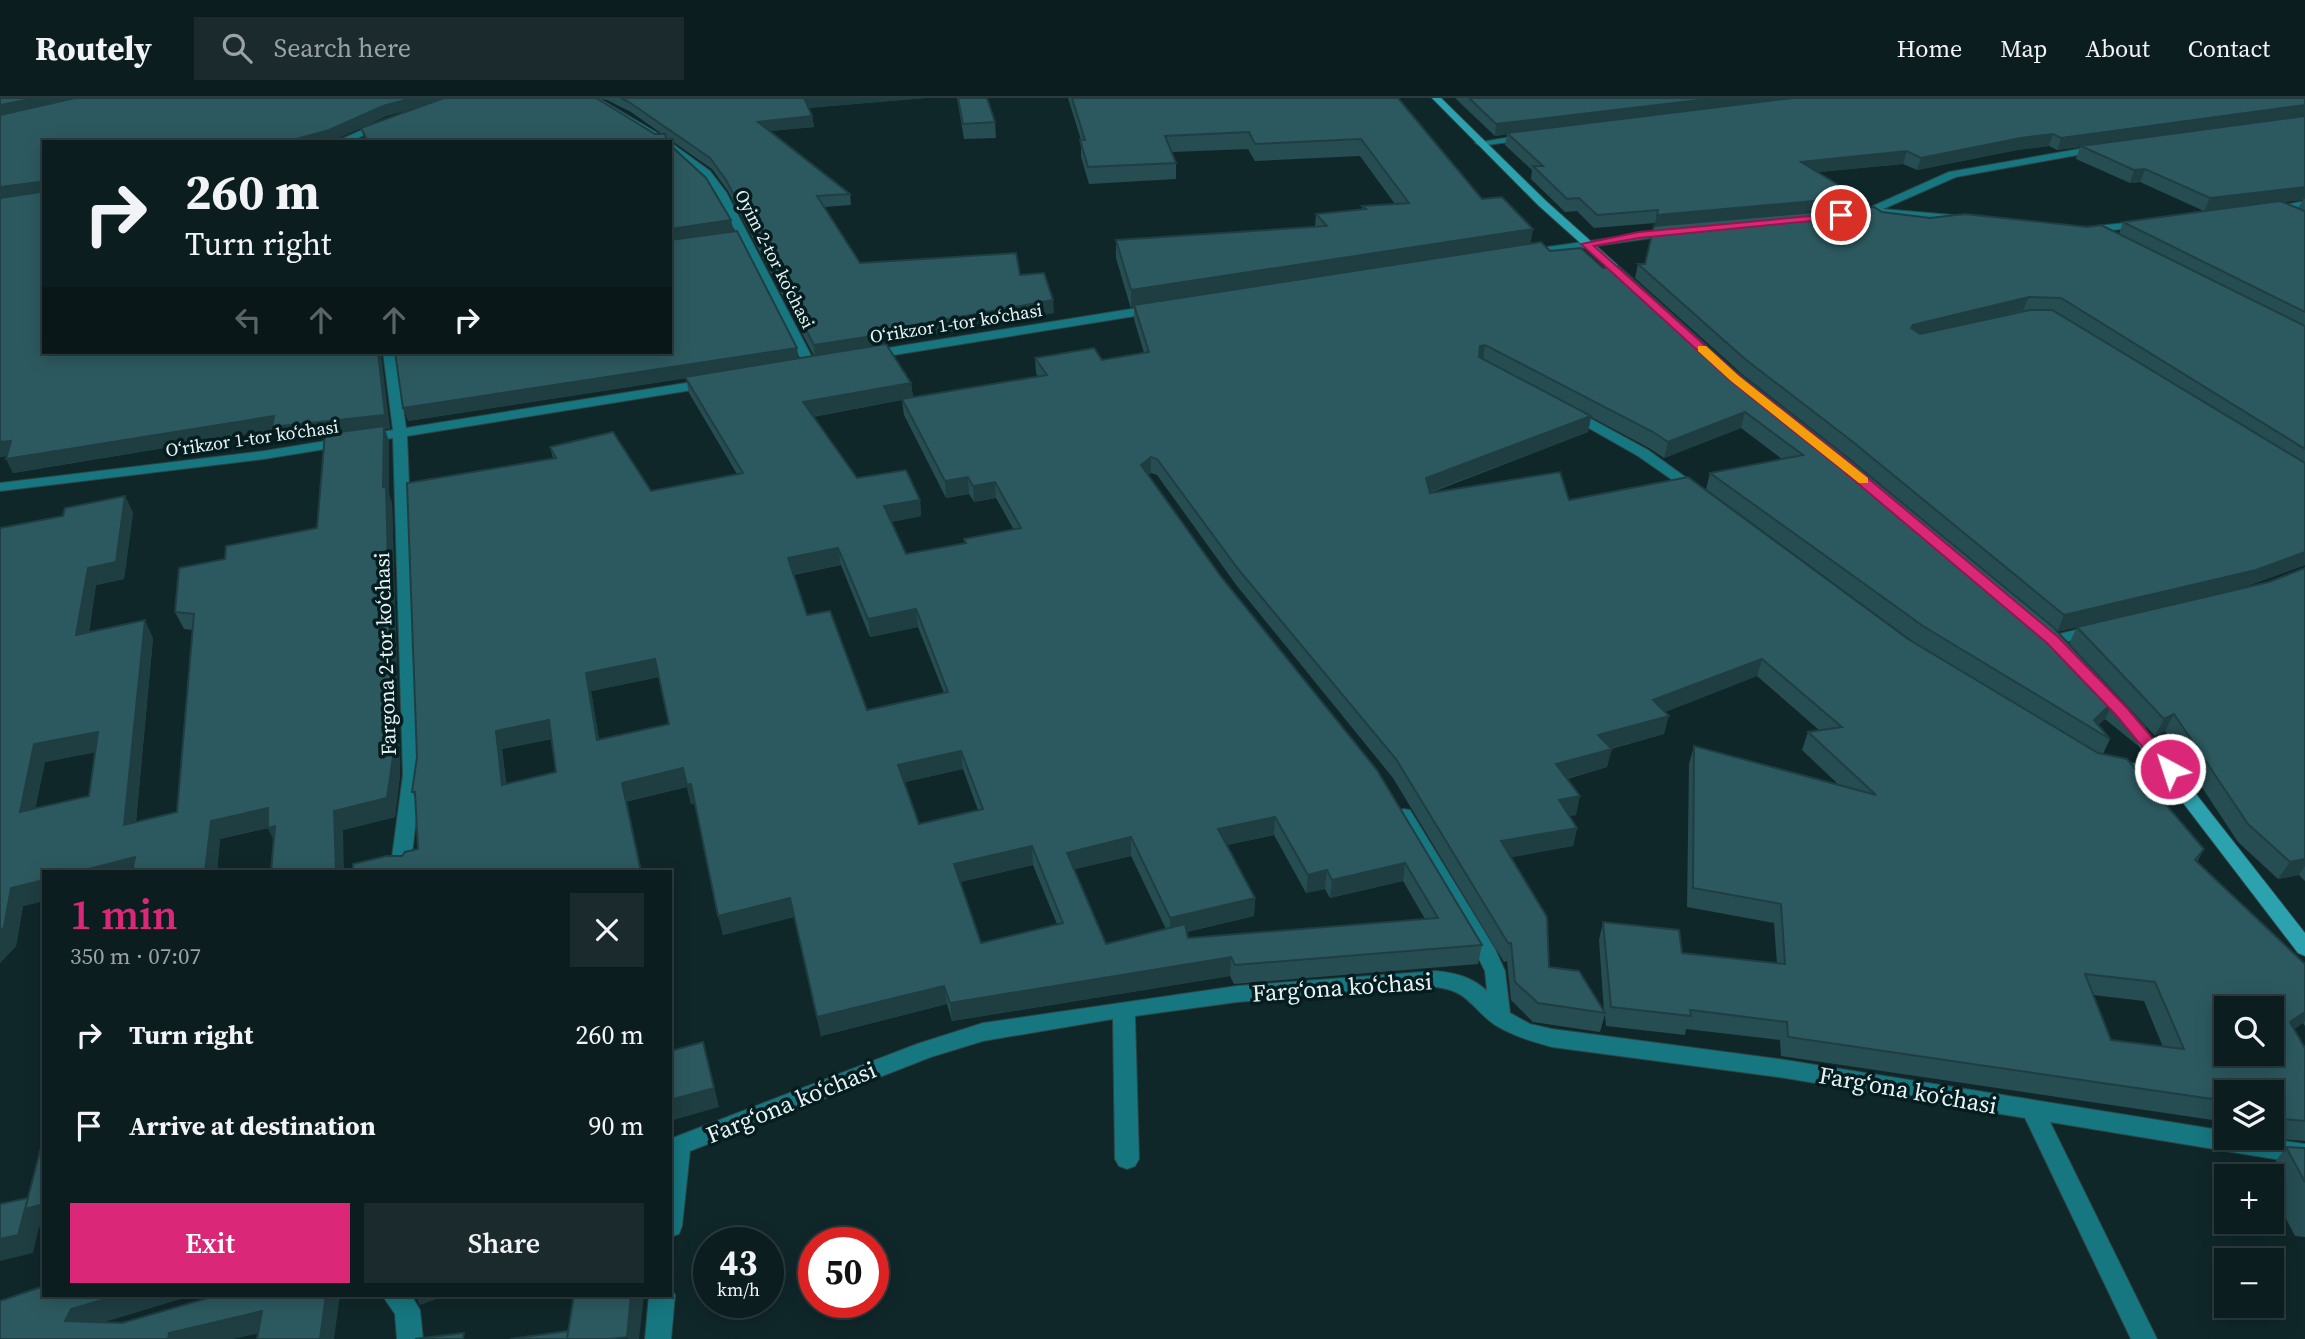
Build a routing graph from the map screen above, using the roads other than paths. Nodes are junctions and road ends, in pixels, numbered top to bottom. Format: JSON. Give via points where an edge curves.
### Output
{"nodes":[{"id":1,"x":591,"y":98,"type":"edge"},
{"id":2,"x":1436,"y":98,"type":"edge"},
{"id":3,"x":390,"y":121,"type":"edge"},
{"id":4,"x":1547,"y":135,"type":"edge"},
{"id":5,"x":355,"y":139,"type":"edge"},
{"id":6,"x":662,"y":140,"type":"edge"},
{"id":7,"x":1480,"y":143,"type":"junction"},
{"id":8,"x":2119,"y":145,"type":"edge"},
{"id":9,"x":672,"y":147,"type":"edge"},
{"id":10,"x":2305,"y":204,"type":"edge"},
{"id":11,"x":2276,"y":208,"type":"junction"},
{"id":12,"x":2263,"y":210,"type":"edge"},
{"id":13,"x":1867,"y":213,"type":"junction"},
{"id":14,"x":1854,"y":214,"type":"edge"},
{"id":15,"x":2295,"y":217,"type":"edge"},
{"id":16,"x":1981,"y":221,"type":"edge"},
{"id":17,"x":2158,"y":222,"type":"edge"},
{"id":18,"x":1693,"y":230,"type":"edge"},
{"id":19,"x":2075,"y":230,"type":"edge"},
{"id":20,"x":2093,"y":230,"type":"junction"},
{"id":21,"x":2117,"y":242,"type":"edge"},
{"id":22,"x":1586,"y":244,"type":"junction"},
{"id":23,"x":1516,"y":255,"type":"edge"},
{"id":24,"x":1646,"y":296,"type":"edge"},
{"id":25,"x":1167,"y":307,"type":"edge"},
{"id":26,"x":389,"y":354,"type":"edge"},
{"id":27,"x":850,"y":358,"type":"edge"},
{"id":28,"x":809,"y":365,"type":"edge"},
{"id":29,"x":727,"y":380,"type":"edge"},
{"id":30,"x":1551,"y":402,"type":"edge"},
{"id":31,"x":400,"y":434,"type":"junction"},
{"id":32,"x":0,"y":487,"type":"edge"},
{"id":33,"x":1711,"y":500,"type":"edge"},
{"id":34,"x":2106,"y":627,"type":"edge"},
{"id":35,"x":2047,"y":636,"type":"joint"},
{"id":36,"x":2070,"y":658,"type":"edge"},
{"id":37,"x":2121,"y":711,"type":"edge"},
{"id":38,"x":2096,"y":765,"type":"edge"},
{"id":39,"x":2170,"y":769,"type":"junction"},
{"id":40,"x":1391,"y":794,"type":"edge"},
{"id":41,"x":400,"y":870,"type":"edge"},
{"id":42,"x":2305,"y":948,"type":"edge"},
{"id":43,"x":1124,"y":1009,"type":"junction"},
{"id":44,"x":1500,"y":1017,"type":"junction"},
{"id":45,"x":2033,"y":1111,"type":"junction"},
{"id":46,"x":675,"y":1147,"type":"edge"},
{"id":47,"x":2305,"y":1154,"type":"edge"},
{"id":48,"x":1127,"y":1159,"type":"dead end"},
{"id":49,"x":672,"y":1194,"type":"edge"},
{"id":50,"x":397,"y":1297,"type":"edge"},
{"id":51,"x":663,"y":1297,"type":"edge"},
{"id":52,"x":410,"y":1339,"type":"edge"},
{"id":53,"x":658,"y":1339,"type":"edge"},
{"id":54,"x":2144,"y":1339,"type":"edge"}],
"edges":[{"from":1,"to":6,"type":"street"},
{"from":2,"to":7,"type":"main road"},
{"from":3,"to":5,"type":"street"},
{"from":4,"to":7,"type":"street"},
{"from":7,"to":22,"type":"main road"},
{"from":8,"to":13,"type":"street","via":[[1953,174]]},
{"from":9,"to":28,"type":"street","name":"Oyim 2-tor koʻchasi","via":[[714,183],[738,237]]},
{"from":10,"to":11,"type":"street"},
{"from":11,"to":12,"type":"street"},
{"from":11,"to":15,"type":"street"},
{"from":13,"to":14,"type":"street"},
{"from":13,"to":16,"type":"street"},
{"from":17,"to":20,"type":"street"},
{"from":18,"to":22,"type":"street"},
{"from":19,"to":20,"type":"street"},
{"from":20,"to":21,"type":"street"},
{"from":22,"to":23,"type":"street"},
{"from":22,"to":24,"type":"main road"},
{"from":25,"to":27,"type":"street","name":"Oʻrikzor 1-tor koʻchasi"},
{"from":26,"to":31,"type":"street","name":"Fargona 2-tor koʻchasi"},
{"from":29,"to":31,"type":"street","name":"Oʻrikzor 1-tor koʻchasi"},
{"from":30,"to":33,"type":"street","via":[[1643,453]]},
{"from":31,"to":32,"type":"street","name":"Oʻrikzor 1-tor koʻchasi"},
{"from":31,"to":41,"type":"street","name":"Fargona 2-tor koʻchasi","via":[[412,775]]},
{"from":34,"to":35,"type":"street"},
{"from":35,"to":36,"type":"main road"},
{"from":37,"to":39,"type":"main road"},
{"from":38,"to":39,"type":"street"},
{"from":39,"to":42,"type":"main road"},
{"from":40,"to":44,"type":"street","via":[[1485,949],[1495,971]]},
{"from":43,"to":44,"type":"street","name":"Fargʻona koʻchasi","via":[[1237,994],[1436,979],[1469,987]]},
{"from":43,"to":46,"type":"street","name":"Fargʻona koʻchasi","via":[[983,1032],[925,1049]]},
{"from":43,"to":48,"type":"street"},
{"from":44,"to":45,"type":"street","name":"Fargʻona koʻchasi","via":[[1524,1031],[1552,1038],[1785,1069]]},
{"from":45,"to":47,"type":"street","name":"Fargʻona koʻchasi"},
{"from":45,"to":54,"type":"street"},
{"from":46,"to":49,"type":"street"},
{"from":50,"to":52,"type":"street","via":[[407,1310]]},
{"from":51,"to":53,"type":"street"}]}
